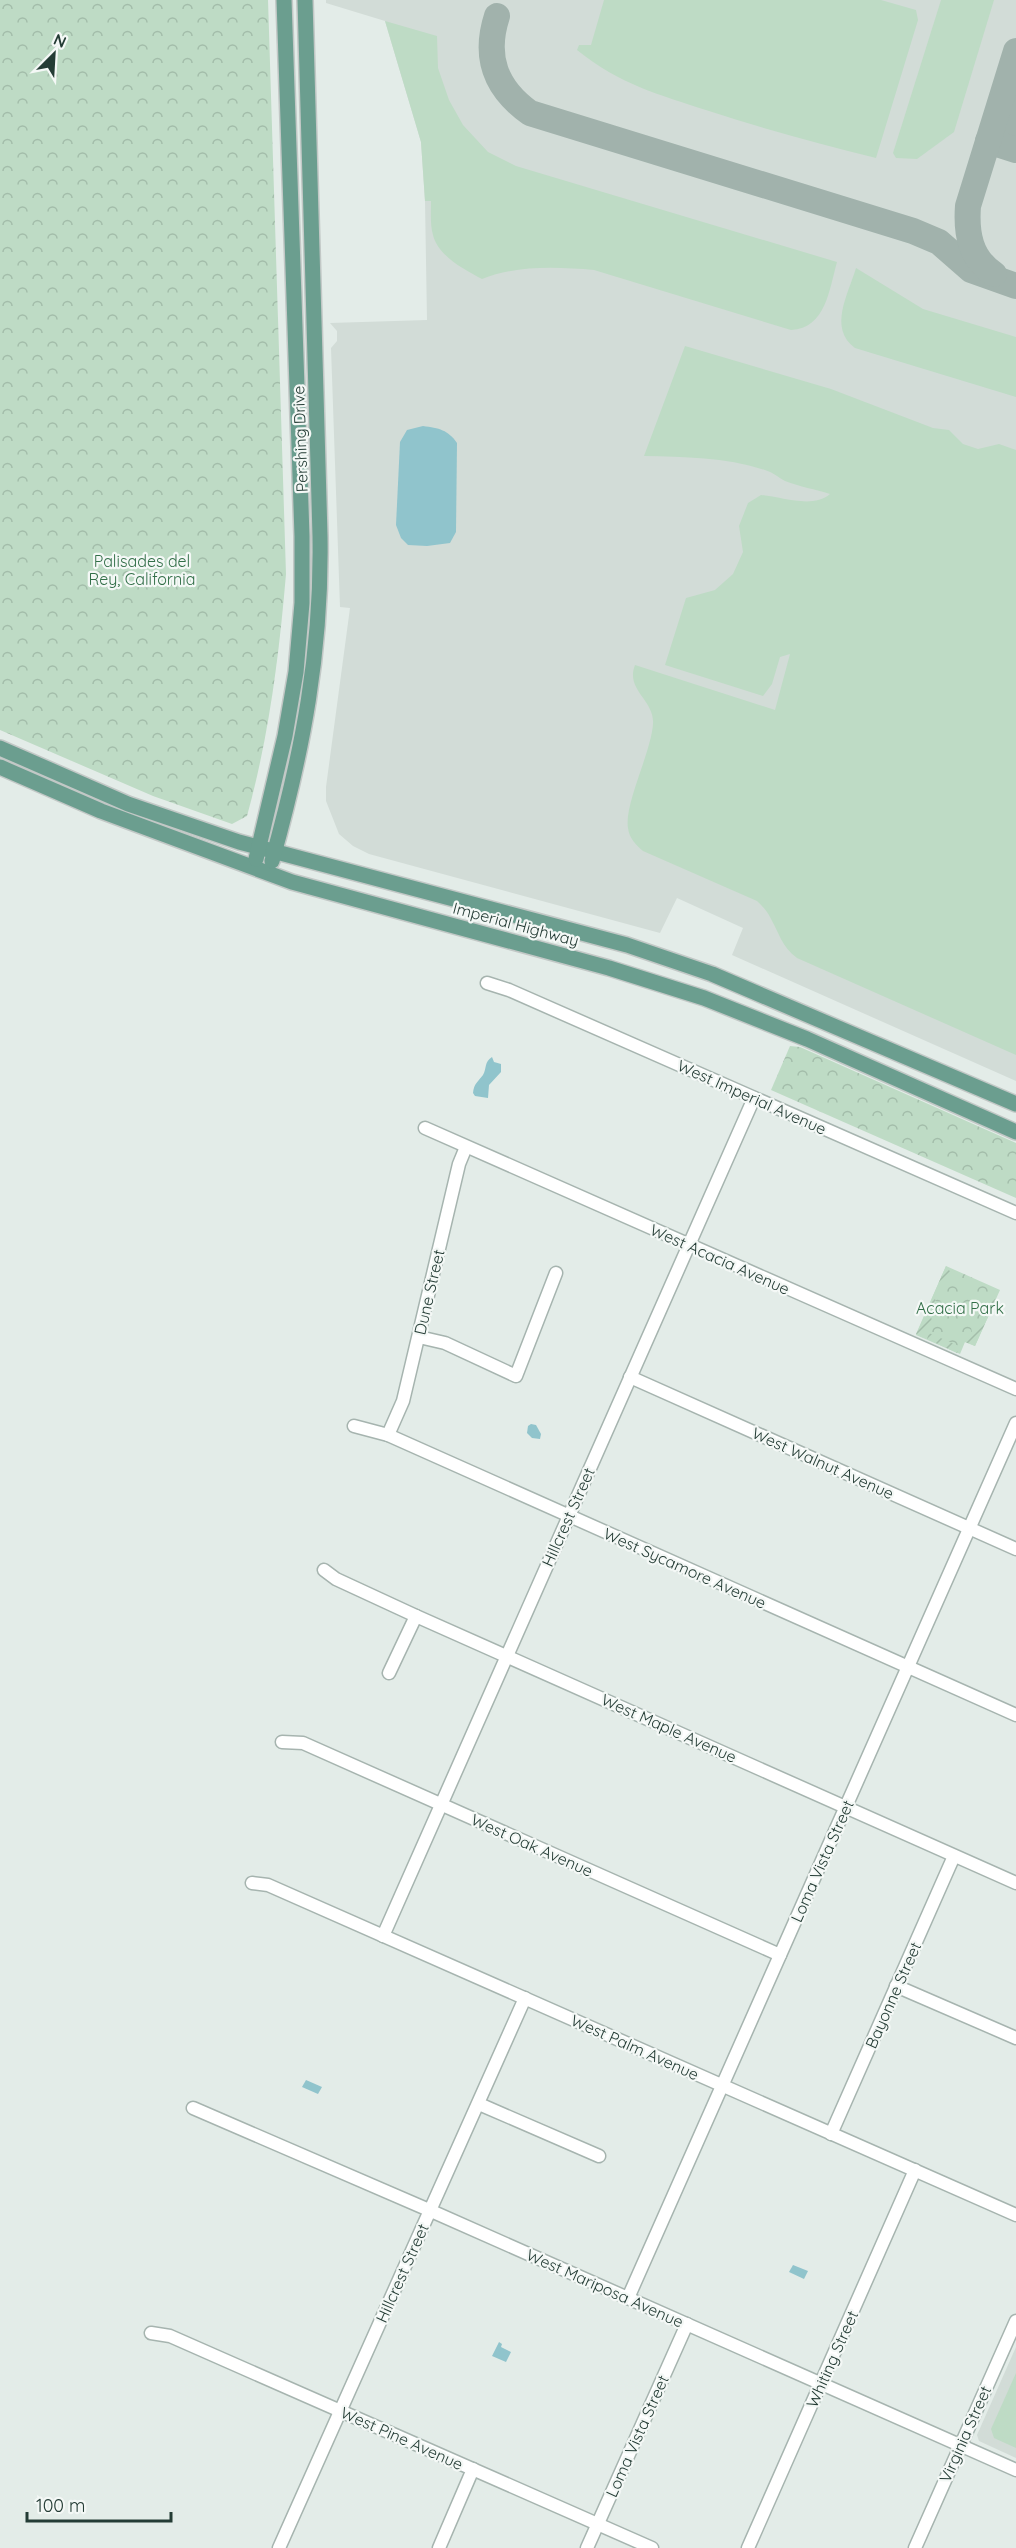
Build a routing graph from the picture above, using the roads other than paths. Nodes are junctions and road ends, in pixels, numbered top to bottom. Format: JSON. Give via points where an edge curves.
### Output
{"nodes":[{"id":1,"x":284,"y":0,"type":"edge"},
{"id":2,"x":305,"y":0,"type":"edge"},
{"id":3,"x":0,"y":748,"type":"edge"},
{"id":4,"x":0,"y":767,"type":"edge"},
{"id":5,"x":258,"y":848,"type":"junction"},
{"id":6,"x":274,"y":852,"type":"junction"},
{"id":7,"x":262,"y":870,"type":"junction"},
{"id":8,"x":487,"y":983,"type":"dead end"},
{"id":9,"x":791,"y":1033,"type":"junction"},
{"id":10,"x":856,"y":1034,"type":"junction"},
{"id":11,"x":754,"y":1098,"type":"junction"},
{"id":12,"x":1016,"y":1104,"type":"edge"},
{"id":13,"x":425,"y":1128,"type":"dead end"},
{"id":14,"x":1016,"y":1132,"type":"edge"},
{"id":15,"x":466,"y":1147,"type":"junction"},
{"id":16,"x":1016,"y":1213,"type":"edge"},
{"id":17,"x":689,"y":1245,"type":"junction"},
{"id":18,"x":556,"y":1273,"type":"dead end"},
{"id":19,"x":419,"y":1336,"type":"junction"},
{"id":20,"x":630,"y":1377,"type":"junction"},
{"id":21,"x":1016,"y":1389,"type":"edge"},
{"id":22,"x":1016,"y":1423,"type":"edge"},
{"id":23,"x":354,"y":1426,"type":"dead end"},
{"id":24,"x":388,"y":1435,"type":"junction"},
{"id":25,"x":568,"y":1517,"type":"junction"},
{"id":26,"x":969,"y":1529,"type":"junction"},
{"id":27,"x":1016,"y":1549,"type":"edge"},
{"id":28,"x":324,"y":1570,"type":"dead end"},
{"id":29,"x":416,"y":1616,"type":"junction"},
{"id":30,"x":507,"y":1657,"type":"junction"},
{"id":31,"x":909,"y":1667,"type":"junction"},
{"id":32,"x":390,"y":1673,"type":"dead end"},
{"id":33,"x":1016,"y":1715,"type":"edge"},
{"id":34,"x":282,"y":1742,"type":"dead end"},
{"id":35,"x":441,"y":1805,"type":"junction"},
{"id":36,"x":846,"y":1807,"type":"junction"},
{"id":37,"x":954,"y":1856,"type":"junction"},
{"id":38,"x":252,"y":1883,"type":"dead end"},
{"id":39,"x":1016,"y":1883,"type":"edge"},
{"id":40,"x":383,"y":1936,"type":"junction"},
{"id":41,"x":780,"y":1955,"type":"junction"},
{"id":42,"x":897,"y":1986,"type":"junction"},
{"id":43,"x":525,"y":1998,"type":"junction"},
{"id":44,"x":1016,"y":2038,"type":"edge"},
{"id":45,"x":722,"y":2086,"type":"junction"},
{"id":46,"x":479,"y":2104,"type":"junction"},
{"id":47,"x":193,"y":2108,"type":"dead end"},
{"id":48,"x":831,"y":2134,"type":"junction"},
{"id":49,"x":599,"y":2156,"type":"dead end"},
{"id":50,"x":915,"y":2170,"type":"junction"},
{"id":51,"x":429,"y":2210,"type":"junction"},
{"id":52,"x":1016,"y":2215,"type":"edge"},
{"id":53,"x":628,"y":2298,"type":"junction"},
{"id":54,"x":1016,"y":2321,"type":"edge"},
{"id":55,"x":687,"y":2324,"type":"junction"},
{"id":56,"x":151,"y":2333,"type":"dead end"},
{"id":57,"x":820,"y":2384,"type":"junction"},
{"id":58,"x":340,"y":2410,"type":"junction"},
{"id":59,"x":960,"y":2446,"type":"junction"},
{"id":60,"x":473,"y":2469,"type":"junction"},
{"id":61,"x":1016,"y":2470,"type":"edge"},
{"id":62,"x":598,"y":2524,"type":"junction"},
{"id":63,"x":279,"y":2548,"type":"edge"},
{"id":64,"x":439,"y":2548,"type":"edge"},
{"id":65,"x":587,"y":2548,"type":"edge"},
{"id":66,"x":652,"y":2548,"type":"edge"},
{"id":67,"x":748,"y":2548,"type":"edge"},
{"id":68,"x":915,"y":2548,"type":"edge"}],
"edges":[{"from":1,"to":5,"type":"main road","name":"Pershing Drive","via":[[302,603],[291,705]]},
{"from":2,"to":6,"type":"main road","name":"Pershing Drive","via":[[320,604],[309,708]]},
{"from":3,"to":5,"type":"main road","name":"Imperial Highway","via":[[148,812]]},
{"from":4,"to":7,"type":"main road","name":"Imperial Highway","via":[[101,811]]},
{"from":5,"to":6,"type":"main road","name":"Imperial Highway"},
{"from":5,"to":7,"type":"main road","name":"Pershing Drive"},
{"from":6,"to":7,"type":"main road","name":"Pershing Drive"},
{"from":6,"to":10,"type":"main road","name":"Imperial Highway","via":[[627,945],[741,985]]},
{"from":7,"to":9,"type":"main road","name":"Imperial Highway","via":[[319,890],[667,985]]},
{"from":8,"to":11,"type":"street","name":"West Imperial Avenue"},
{"from":9,"to":10,"type":"main road","via":[[795,1024],[805,1019],[846,1036]]},
{"from":9,"to":14,"type":"main road","name":"Imperial Highway"},
{"from":10,"to":12,"type":"main road","name":"Imperial Highway"},
{"from":11,"to":16,"type":"street","name":"West Imperial Avenue"},
{"from":11,"to":17,"type":"street","name":"Hillcrest Street"},
{"from":13,"to":15,"type":"street","name":"West Acacia Avenue"},
{"from":15,"to":17,"type":"street","name":"West Acacia Avenue"},
{"from":15,"to":19,"type":"street","name":"Dune Street"},
{"from":17,"to":20,"type":"street","name":"Hillcrest Street"},
{"from":17,"to":21,"type":"street","name":"West Acacia Avenue"},
{"from":18,"to":19,"type":"street","via":[[516,1376],[445,1343]]},
{"from":19,"to":24,"type":"street","name":"Dune Street","via":[[403,1401]]},
{"from":20,"to":25,"type":"street","name":"Hillcrest Street"},
{"from":20,"to":26,"type":"street","name":"West Walnut Avenue"},
{"from":22,"to":26,"type":"street","name":"Loma Vista Street"},
{"from":23,"to":24,"type":"street","name":"West Sycamore Avenue"},
{"from":24,"to":25,"type":"street","name":"West Sycamore Avenue"},
{"from":25,"to":30,"type":"street","name":"Hillcrest Street"},
{"from":25,"to":31,"type":"street","name":"West Sycamore Avenue"},
{"from":26,"to":27,"type":"street","name":"West Walnut Avenue"},
{"from":26,"to":31,"type":"street","name":"Loma Vista Street"},
{"from":28,"to":29,"type":"street","name":"West Maple Avenue"},
{"from":29,"to":30,"type":"street","name":"West Maple Avenue"},
{"from":29,"to":32,"type":"street"},
{"from":30,"to":35,"type":"street","name":"Hillcrest Street"},
{"from":30,"to":36,"type":"street","name":"West Maple Avenue"},
{"from":31,"to":33,"type":"street","name":"West Sycamore Avenue"},
{"from":31,"to":36,"type":"street","name":"Loma Vista Street"},
{"from":34,"to":35,"type":"street","name":"West Oak Avenue","via":[[303,1743]]},
{"from":35,"to":40,"type":"street","name":"Hillcrest Street"},
{"from":35,"to":41,"type":"street","name":"West Oak Avenue"},
{"from":36,"to":37,"type":"street","name":"West Maple Avenue"},
{"from":36,"to":41,"type":"street","name":"Loma Vista Street"},
{"from":37,"to":39,"type":"street","name":"West Maple Avenue"},
{"from":37,"to":42,"type":"street","name":"Bayonne Street"},
{"from":38,"to":40,"type":"street","name":"West Palm Avenue","via":[[267,1885]]},
{"from":40,"to":43,"type":"street","name":"West Palm Avenue"},
{"from":41,"to":45,"type":"street","name":"Loma Vista Street"},
{"from":42,"to":44,"type":"street"},
{"from":42,"to":48,"type":"street","name":"Bayonne Street"},
{"from":43,"to":45,"type":"street","name":"West Palm Avenue"},
{"from":43,"to":46,"type":"street","name":"Hillcrest Street"},
{"from":45,"to":48,"type":"street","name":"West Palm Avenue"},
{"from":45,"to":53,"type":"street","name":"Loma Vista Street"},
{"from":46,"to":49,"type":"street"},
{"from":46,"to":51,"type":"street","name":"Hillcrest Street"},
{"from":47,"to":51,"type":"street","name":"West Mariposa Avenue"},
{"from":48,"to":50,"type":"street","name":"West Palm Avenue"},
{"from":50,"to":52,"type":"street","name":"West Palm Avenue"},
{"from":50,"to":57,"type":"street","name":"Whiting Street"},
{"from":51,"to":53,"type":"street","name":"West Mariposa Avenue"},
{"from":51,"to":58,"type":"street","name":"Hillcrest Street"},
{"from":53,"to":55,"type":"street","name":"West Mariposa Avenue"},
{"from":54,"to":59,"type":"street","name":"Virginia Street"},
{"from":55,"to":57,"type":"street","name":"West Mariposa Avenue"},
{"from":55,"to":62,"type":"street","name":"Loma Vista Street"},
{"from":56,"to":58,"type":"street","name":"West Pine Avenue","via":[[170,2336]]},
{"from":57,"to":59,"type":"street","name":"West Mariposa Avenue"},
{"from":57,"to":67,"type":"street","name":"Whiting Street"},
{"from":58,"to":60,"type":"street","name":"West Pine Avenue"},
{"from":58,"to":63,"type":"street","name":"Hillcrest Street"},
{"from":59,"to":61,"type":"street","name":"West Mariposa Avenue"},
{"from":59,"to":68,"type":"street","name":"Virginia Street"},
{"from":60,"to":62,"type":"street","name":"West Pine Avenue"},
{"from":60,"to":64,"type":"street"},
{"from":62,"to":65,"type":"street","name":"Loma Vista Street"},
{"from":62,"to":66,"type":"street","name":"West Pine Avenue"}]}
